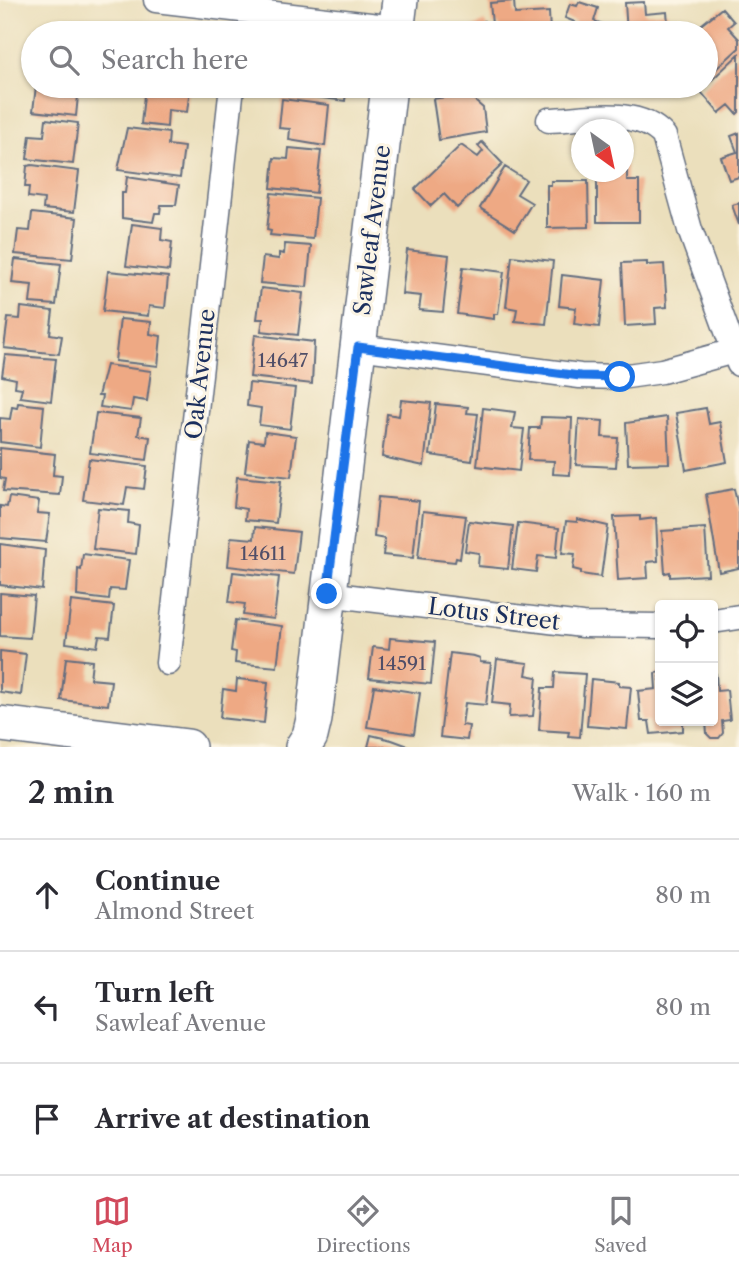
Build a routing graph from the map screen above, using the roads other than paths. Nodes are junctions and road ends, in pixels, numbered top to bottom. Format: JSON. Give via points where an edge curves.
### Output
{"nodes":[{"id":1,"x":156,"y":0,"type":"edge"},
{"id":2,"x":397,"y":20,"type":"edge"},
{"id":3,"x":235,"y":21,"type":"edge"},
{"id":4,"x":318,"y":21,"type":"edge"},
{"id":5,"x":231,"y":98,"type":"edge"},
{"id":6,"x":388,"y":98,"type":"edge"},
{"id":7,"x":549,"y":120,"type":"dead end"},
{"id":8,"x":358,"y":347,"type":"junction"},
{"id":9,"x":737,"y":357,"type":"edge"},
{"id":10,"x":327,"y":594,"type":"junction"},
{"id":11,"x":739,"y":617,"type":"edge"},
{"id":12,"x":718,"y":620,"type":"edge"},
{"id":13,"x":655,"y":626,"type":"edge"},
{"id":14,"x":168,"y":663,"type":"dead end"},
{"id":15,"x":0,"y":724,"type":"edge"},
{"id":16,"x":44,"y":738,"type":"edge"},
{"id":17,"x":188,"y":747,"type":"edge"},
{"id":18,"x":303,"y":747,"type":"edge"}],
"edges":[{"from":1,"to":3,"type":"street"},
{"from":2,"to":4,"type":"street"},
{"from":5,"to":14,"type":"street","name":"Oak Avenue"},
{"from":6,"to":8,"type":"street","name":"Sawleaf Avenue"},
{"from":7,"to":9,"type":"street","via":[[632,117],[654,125],[670,149],[690,230]]},
{"from":8,"to":9,"type":"street","via":[[580,376],[620,377]]},
{"from":8,"to":10,"type":"street","name":"Sawleaf Avenue"},
{"from":10,"to":13,"type":"street","name":"Lotus Street","via":[[582,625]]},
{"from":10,"to":18,"type":"street","name":"Sawleaf Avenue","via":[[314,719]]},
{"from":11,"to":12,"type":"street"},
{"from":15,"to":16,"type":"street"},
{"from":16,"to":17,"type":"street"}]}
